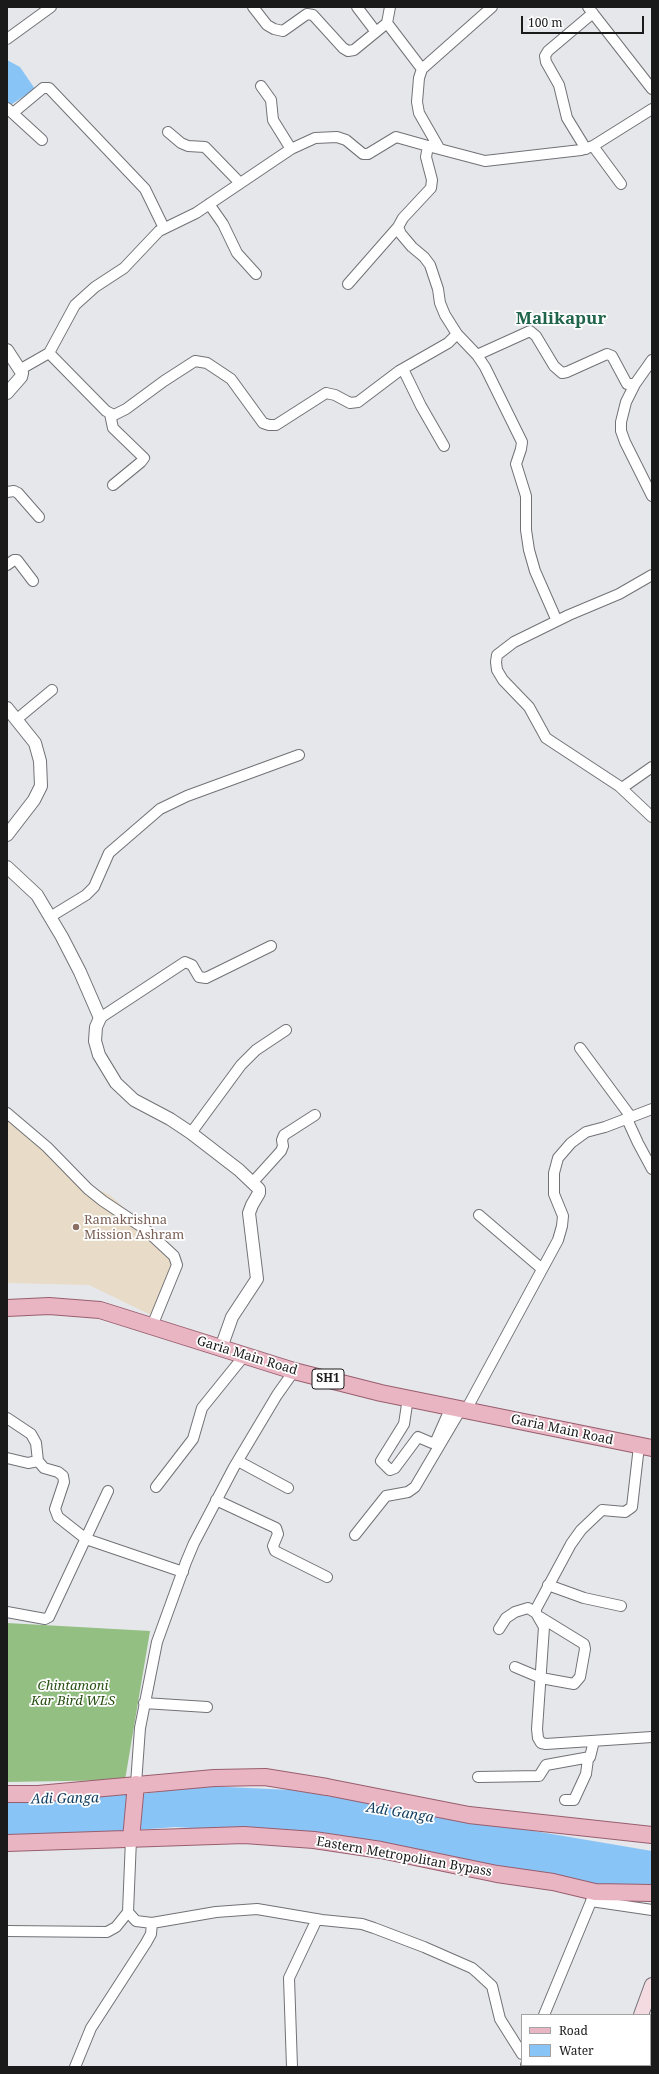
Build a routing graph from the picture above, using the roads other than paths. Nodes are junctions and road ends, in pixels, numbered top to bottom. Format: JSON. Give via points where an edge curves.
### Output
{"nodes":[{"id":1,"x":52,"y":7,"type":"edge"},
{"id":2,"x":253,"y":7,"type":"edge"},
{"id":3,"x":316,"y":7,"type":"edge"},
{"id":4,"x":357,"y":7,"type":"edge"},
{"id":5,"x":390,"y":7,"type":"edge"},
{"id":6,"x":492,"y":7,"type":"edge"},
{"id":7,"x":591,"y":10,"type":"edge"},
{"id":8,"x":307,"y":14,"type":"junction"},
{"id":9,"x":387,"y":23,"type":"junction"},
{"id":10,"x":376,"y":32,"type":"junction"},
{"id":11,"x":7,"y":39,"type":"edge"},
{"id":12,"x":422,"y":68,"type":"junction"},
{"id":13,"x":261,"y":86,"type":"dead end"},
{"id":14,"x":652,"y":89,"type":"edge"},
{"id":15,"x":652,"y":109,"type":"edge"},
{"id":16,"x":10,"y":110,"type":"edge"},
{"id":17,"x":168,"y":132,"type":"dead end"},
{"id":18,"x":42,"y":140,"type":"dead end"},
{"id":19,"x":428,"y":146,"type":"junction"},
{"id":20,"x":590,"y":147,"type":"junction"},
{"id":21,"x":439,"y":148,"type":"junction"},
{"id":22,"x":292,"y":149,"type":"junction"},
{"id":23,"x":240,"y":183,"type":"junction"},
{"id":24,"x":621,"y":184,"type":"dead end"},
{"id":25,"x":209,"y":204,"type":"junction"},
{"id":26,"x":398,"y":227,"type":"junction"},
{"id":27,"x":164,"y":228,"type":"junction"},
{"id":28,"x":256,"y":274,"type":"dead end"},
{"id":29,"x":348,"y":284,"type":"dead end"},
{"id":30,"x":457,"y":334,"type":"junction"},
{"id":31,"x":7,"y":350,"type":"edge"},
{"id":32,"x":49,"y":353,"type":"junction"},
{"id":33,"x":477,"y":355,"type":"junction"},
{"id":34,"x":652,"y":360,"type":"edge"},
{"id":35,"x":21,"y":369,"type":"junction"},
{"id":36,"x":403,"y":369,"type":"junction"},
{"id":37,"x":635,"y":384,"type":"junction"},
{"id":38,"x":7,"y":393,"type":"edge"},
{"id":39,"x":110,"y":414,"type":"junction"},
{"id":40,"x":444,"y":446,"type":"dead end"},
{"id":41,"x":113,"y":485,"type":"dead end"},
{"id":42,"x":7,"y":492,"type":"edge"},
{"id":43,"x":652,"y":496,"type":"edge"},
{"id":44,"x":39,"y":517,"type":"dead end"},
{"id":45,"x":7,"y":565,"type":"edge"},
{"id":46,"x":652,"y":575,"type":"edge"},
{"id":47,"x":33,"y":581,"type":"dead end"},
{"id":48,"x":557,"y":621,"type":"junction"},
{"id":49,"x":52,"y":690,"type":"dead end"},
{"id":50,"x":7,"y":708,"type":"edge"},
{"id":51,"x":17,"y":719,"type":"junction"},
{"id":52,"x":298,"y":755,"type":"dead end"},
{"id":53,"x":652,"y":767,"type":"edge"},
{"id":54,"x":622,"y":788,"type":"junction"},
{"id":55,"x":652,"y":817,"type":"edge"},
{"id":56,"x":7,"y":835,"type":"edge"},
{"id":57,"x":7,"y":867,"type":"edge"},
{"id":58,"x":50,"y":917,"type":"junction"},
{"id":59,"x":271,"y":946,"type":"dead end"},
{"id":60,"x":100,"y":1018,"type":"junction"},
{"id":61,"x":286,"y":1030,"type":"dead end"},
{"id":62,"x":580,"y":1048,"type":"dead end"},
{"id":63,"x":652,"y":1109,"type":"edge"},
{"id":64,"x":7,"y":1113,"type":"edge"},
{"id":65,"x":315,"y":1115,"type":"dead end"},
{"id":66,"x":629,"y":1118,"type":"junction"},
{"id":67,"x":191,"y":1134,"type":"junction"},
{"id":68,"x":652,"y":1169,"type":"edge"},
{"id":69,"x":253,"y":1182,"type":"junction"},
{"id":70,"x":479,"y":1215,"type":"dead end"},
{"id":71,"x":542,"y":1269,"type":"junction"},
{"id":72,"x":7,"y":1308,"type":"edge"},
{"id":73,"x":152,"y":1326,"type":"junction"},
{"id":74,"x":221,"y":1348,"type":"junction"},
{"id":75,"x":244,"y":1356,"type":"junction"},
{"id":76,"x":294,"y":1371,"type":"junction"},
{"id":77,"x":408,"y":1398,"type":"junction"},
{"id":78,"x":459,"y":1409,"type":"junction"},
{"id":79,"x":7,"y":1418,"type":"edge"},
{"id":80,"x":646,"y":1447,"type":"edge"},
{"id":81,"x":7,"y":1458,"type":"edge"},
{"id":82,"x":38,"y":1461,"type":"junction"},
{"id":83,"x":238,"y":1461,"type":"junction"},
{"id":84,"x":156,"y":1487,"type":"dead end"},
{"id":85,"x":288,"y":1488,"type":"dead end"},
{"id":86,"x":108,"y":1491,"type":"dead end"},
{"id":87,"x":216,"y":1500,"type":"junction"},
{"id":88,"x":355,"y":1535,"type":"dead end"},
{"id":89,"x":86,"y":1539,"type":"junction"},
{"id":90,"x":182,"y":1572,"type":"junction"},
{"id":91,"x":327,"y":1577,"type":"dead end"},
{"id":92,"x":548,"y":1585,"type":"junction"},
{"id":93,"x":621,"y":1606,"type":"dead end"},
{"id":94,"x":7,"y":1612,"type":"edge"},
{"id":95,"x":537,"y":1615,"type":"junction"},
{"id":96,"x":499,"y":1629,"type":"dead end"},
{"id":97,"x":515,"y":1667,"type":"dead end"},
{"id":98,"x":541,"y":1678,"type":"junction"},
{"id":99,"x":144,"y":1703,"type":"junction"},
{"id":100,"x":207,"y":1707,"type":"dead end"},
{"id":101,"x":652,"y":1737,"type":"edge"},
{"id":102,"x":594,"y":1741,"type":"junction"},
{"id":103,"x":588,"y":1759,"type":"junction"},
{"id":104,"x":478,"y":1777,"type":"dead end"},
{"id":105,"x":136,"y":1784,"type":"junction"},
{"id":106,"x":7,"y":1794,"type":"edge"},
{"id":107,"x":565,"y":1800,"type":"dead end"},
{"id":108,"x":652,"y":1835,"type":"edge"},
{"id":109,"x":131,"y":1839,"type":"junction"},
{"id":110,"x":7,"y":1843,"type":"edge"},
{"id":111,"x":652,"y":1892,"type":"edge"},
{"id":112,"x":593,"y":1896,"type":"junction"},
{"id":113,"x":652,"y":1910,"type":"edge"},
{"id":114,"x":128,"y":1912,"type":"junction"},
{"id":115,"x":317,"y":1919,"type":"junction"},
{"id":116,"x":152,"y":1923,"type":"junction"},
{"id":117,"x":7,"y":1931,"type":"edge"},
{"id":118,"x":651,"y":1993,"type":"edge"},
{"id":119,"x":544,"y":2014,"type":"edge"},
{"id":120,"x":641,"y":2014,"type":"edge"},
{"id":121,"x":521,"y":2051,"type":"edge"},
{"id":122,"x":75,"y":2067,"type":"edge"},
{"id":123,"x":292,"y":2067,"type":"edge"}],
"edges":[{"from":1,"to":11,"type":"street"},
{"from":2,"to":8,"type":"street","via":[[267,25],[283,31]]},
{"from":3,"to":8,"type":"street"},
{"from":4,"to":10,"type":"street"},
{"from":5,"to":9,"type":"street"},
{"from":6,"to":12,"type":"street"},
{"from":7,"to":14,"type":"street"},
{"from":7,"to":20,"type":"street","via":[[545,56],[560,85],[564,110],[570,124]]},
{"from":8,"to":10,"type":"street","via":[[313,15],[348,51],[354,50]]},
{"from":9,"to":10,"type":"street"},
{"from":9,"to":12,"type":"street"},
{"from":12,"to":21,"type":"street","via":[[417,102],[419,113]]},
{"from":13,"to":22,"type":"street","via":[[270,100],[273,120]]},
{"from":15,"to":20,"type":"street"},
{"from":16,"to":18,"type":"street"},
{"from":16,"to":27,"type":"street","via":[[43,88],[49,88],[145,189]]},
{"from":17,"to":23,"type":"street","via":[[181,143],[205,148]]},
{"from":19,"to":21,"type":"street"},
{"from":19,"to":22,"type":"street","via":[[396,137],[368,154],[363,154],[346,140],[337,137],[314,138]]},
{"from":19,"to":26,"type":"street","via":[[426,157],[432,180],[431,188]]},
{"from":20,"to":21,"type":"street","via":[[486,161]]},
{"from":20,"to":24,"type":"street"},
{"from":22,"to":23,"type":"street"},
{"from":23,"to":25,"type":"street"},
{"from":25,"to":27,"type":"street"},
{"from":25,"to":28,"type":"street","via":[[223,224],[234,249]]},
{"from":26,"to":29,"type":"street"},
{"from":26,"to":30,"type":"street","via":[[401,234],[430,265],[442,309]]},
{"from":27,"to":32,"type":"street","via":[[124,268],[95,287],[75,305]]},
{"from":30,"to":33,"type":"street"},
{"from":30,"to":36,"type":"street","via":[[448,343]]},
{"from":31,"to":35,"type":"street"},
{"from":32,"to":35,"type":"street"},
{"from":32,"to":39,"type":"street"},
{"from":33,"to":37,"type":"street","via":[[530,332],[536,336],[558,371],[567,372],[607,354],[612,356],[627,384]]},
{"from":33,"to":48,"type":"street","via":[[522,442],[516,464],[526,496],[528,550]]},
{"from":34,"to":37,"type":"street"},
{"from":35,"to":38,"type":"street","via":[[21,377]]},
{"from":36,"to":39,"type":"street","via":[[358,402],[350,403],[326,393],[276,425],[269,425],[263,423],[231,379],[207,363],[195,362],[186,365],[120,413]]},
{"from":36,"to":40,"type":"street"},
{"from":37,"to":43,"type":"street","via":[[623,411],[621,431]]},
{"from":39,"to":41,"type":"street","via":[[113,428],[144,458]]},
{"from":42,"to":44,"type":"street","via":[[18,493]]},
{"from":45,"to":47,"type":"street","via":[[17,560]]},
{"from":46,"to":48,"type":"street","via":[[619,594]]},
{"from":48,"to":54,"type":"street","via":[[501,650],[497,655],[497,670],[503,680],[529,707],[546,738]]},
{"from":49,"to":51,"type":"street"},
{"from":50,"to":51,"type":"street"},
{"from":51,"to":56,"type":"street","via":[[39,752],[40,786],[34,800]]},
{"from":52,"to":58,"type":"street","via":[[181,798],[160,810],[109,853],[94,887],[86,895]]},
{"from":53,"to":54,"type":"street"},
{"from":54,"to":55,"type":"street"},
{"from":57,"to":58,"type":"street","via":[[37,895]]},
{"from":58,"to":60,"type":"street","via":[[80,972]]},
{"from":59,"to":60,"type":"street","via":[[206,978],[199,977],[192,965],[185,962]]},
{"from":60,"to":67,"type":"street","via":[[96,1027],[99,1055],[116,1083],[134,1100],[170,1119]]},
{"from":61,"to":67,"type":"street","via":[[256,1050],[241,1065]]},
{"from":62,"to":66,"type":"street"},
{"from":63,"to":66,"type":"street"},
{"from":64,"to":73,"type":"street","via":[[47,1147],[103,1202],[145,1229],[174,1256],[177,1265]]},
{"from":65,"to":69,"type":"street","via":[[284,1135],[281,1151]]},
{"from":66,"to":68,"type":"street","via":[[638,1143]]},
{"from":66,"to":71,"type":"street","via":[[586,1132],[558,1158],[554,1173],[554,1194],[563,1216],[562,1226],[558,1240]]},
{"from":67,"to":69,"type":"street"},
{"from":69,"to":74,"type":"street","via":[[259,1189],[249,1212],[258,1280],[232,1317]]},
{"from":70,"to":71,"type":"street"},
{"from":71,"to":78,"type":"street"},
{"from":72,"to":73,"type":"main road","name":"Garia Main Road","number":"SH1","via":[[78,1307],[100,1310]]},
{"from":73,"to":74,"type":"main road","name":"Garia Main Road","number":"SH1"},
{"from":74,"to":75,"type":"main road","name":"Garia Main Road","number":"SH1"},
{"from":75,"to":76,"type":"main road","name":"Garia Main Road","number":"SH1"},
{"from":75,"to":84,"type":"street","via":[[202,1408],[193,1439]]},
{"from":76,"to":77,"type":"main road","name":"Garia Main Road","number":"SH1"},
{"from":76,"to":83,"type":"street"},
{"from":77,"to":78,"type":"main road","name":"Garia Main Road","number":"SH1"},
{"from":77,"to":78,"type":"street","via":[[404,1424],[381,1461],[390,1470],[395,1468],[418,1436],[432,1442],[436,1441]]},
{"from":78,"to":80,"type":"main road","name":"Garia Main Road","number":"SH1"},
{"from":78,"to":88,"type":"street","via":[[415,1487],[408,1492],[386,1496]]},
{"from":79,"to":82,"type":"street","via":[[30,1434],[36,1443]]},
{"from":80,"to":92,"type":"street","via":[[632,1507],[625,1512],[606,1509],[597,1513],[577,1536]]},
{"from":81,"to":82,"type":"street","via":[[28,1464]]},
{"from":82,"to":89,"type":"street","via":[[44,1468],[58,1472],[62,1476],[64,1482],[55,1508],[58,1517]]},
{"from":83,"to":85,"type":"street"},
{"from":83,"to":87,"type":"street"},
{"from":86,"to":89,"type":"street"},
{"from":87,"to":90,"type":"street"},
{"from":87,"to":91,"type":"street","via":[[276,1528],[278,1534],[273,1546],[275,1551]]},
{"from":89,"to":90,"type":"street"},
{"from":89,"to":94,"type":"street","via":[[49,1617]]},
{"from":90,"to":99,"type":"street","via":[[157,1642]]},
{"from":92,"to":93,"type":"street","via":[[584,1598]]},
{"from":92,"to":95,"type":"street","via":[[538,1604]]},
{"from":95,"to":96,"type":"street","via":[[528,1608],[515,1612],[506,1618]]},
{"from":95,"to":98,"type":"street","via":[[544,1627]]},
{"from":95,"to":98,"type":"street","via":[[584,1644],[585,1649],[578,1682],[574,1684]]},
{"from":97,"to":98,"type":"street"},
{"from":98,"to":102,"type":"street","via":[[537,1729],[541,1743]]},
{"from":99,"to":100,"type":"street"},
{"from":99,"to":105,"type":"street"},
{"from":101,"to":102,"type":"street"},
{"from":102,"to":103,"type":"street","via":[[592,1756]]},
{"from":103,"to":104,"type":"street","via":[[546,1765],[539,1776]]},
{"from":103,"to":107,"type":"street","via":[[586,1774],[574,1800]]},
{"from":105,"to":106,"type":"main road","via":[[38,1794]]},
{"from":105,"to":108,"type":"main road","via":[[265,1777],[469,1815]]},
{"from":105,"to":109,"type":"main road"},
{"from":109,"to":110,"type":"main road","name":"Eastern Metropolitan Bypass"},
{"from":109,"to":112,"type":"main road","name":"Eastern Metropolitan Bypass","via":[[244,1834],[314,1840],[553,1882]]},
{"from":109,"to":114,"type":"street"},
{"from":111,"to":112,"type":"main road","name":"Eastern Metropolitan Bypass"},
{"from":112,"to":113,"type":"street"},
{"from":112,"to":119,"type":"street"},
{"from":114,"to":116,"type":"street","via":[[136,1921]]},
{"from":114,"to":117,"type":"street","via":[[116,1927],[107,1932]]},
{"from":115,"to":116,"type":"street","via":[[268,1910],[245,1909]]},
{"from":115,"to":121,"type":"street","via":[[362,1924],[472,1968],[492,1986],[500,2019]]},
{"from":115,"to":123,"type":"street","via":[[288,1978]]},
{"from":116,"to":122,"type":"street","via":[[146,1943],[91,2028]]},
{"from":118,"to":120,"type":"main road"}]}
